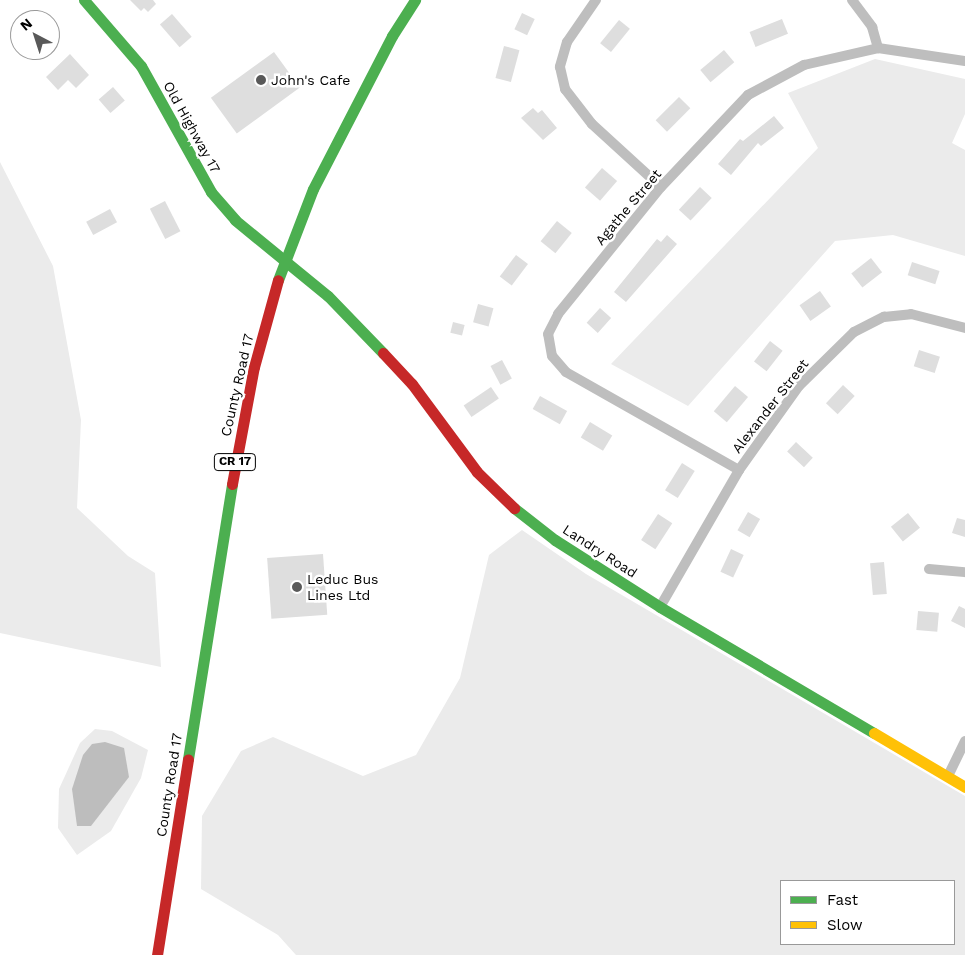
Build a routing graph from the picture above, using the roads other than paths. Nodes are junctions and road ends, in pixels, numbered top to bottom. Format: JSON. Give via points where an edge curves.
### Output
{"nodes":[{"id":1,"x":84,"y":0,"type":"edge"},
{"id":2,"x":415,"y":0,"type":"edge"},
{"id":3,"x":596,"y":0,"type":"edge"},
{"id":4,"x":852,"y":0,"type":"edge"},
{"id":5,"x":878,"y":48,"type":"junction"},
{"id":6,"x":965,"y":61,"type":"edge"},
{"id":7,"x":661,"y":187,"type":"junction"},
{"id":8,"x":283,"y":261,"type":"junction"},
{"id":9,"x":965,"y":328,"type":"edge"},
{"id":10,"x":739,"y":470,"type":"junction"},
{"id":11,"x":929,"y":569,"type":"dead end"},
{"id":12,"x":965,"y":572,"type":"edge"},
{"id":13,"x":660,"y":607,"type":"junction"},
{"id":14,"x":965,"y":741,"type":"edge"},
{"id":15,"x":948,"y":776,"type":"junction"},
{"id":16,"x":965,"y":786,"type":"edge"},
{"id":17,"x":157,"y":955,"type":"edge"}],
"edges":[{"from":1,"to":8,"type":"main road","name":"Old Highway 17","via":[[141,66],[211,192],[235,220]]},
{"from":2,"to":8,"type":"main road","name":"County Road 17","number":"CR 17","via":[[333,145]]},
{"from":3,"to":7,"type":"street","via":[[567,42],[560,67],[564,89],[592,124]]},
{"from":4,"to":5,"type":"street","via":[[872,27]]},
{"from":5,"to":6,"type":"street","name":"Agathe Street"},
{"from":5,"to":7,"type":"street","name":"Agathe Street","via":[[804,66],[748,95]]},
{"from":7,"to":10,"type":"street","name":"Agathe Street","via":[[558,314],[548,334],[552,356],[566,372],[592,388]]},
{"from":8,"to":13,"type":"main road","name":"Landry Road","via":[[328,296],[412,384],[477,472],[514,508],[555,540]]},
{"from":8,"to":17,"type":"main road","name":"County Road 17","number":"CR 17","via":[[254,367],[233,476]]},
{"from":9,"to":10,"type":"street","name":"Alexander Street","via":[[911,314],[884,317],[854,332],[799,386]]},
{"from":10,"to":13,"type":"street","name":"Alexander Street"},
{"from":11,"to":12,"type":"street"},
{"from":13,"to":15,"type":"main road","name":"Landry Road"},
{"from":14,"to":15,"type":"street"},
{"from":15,"to":16,"type":"main road","name":"Landry Road"}]}
